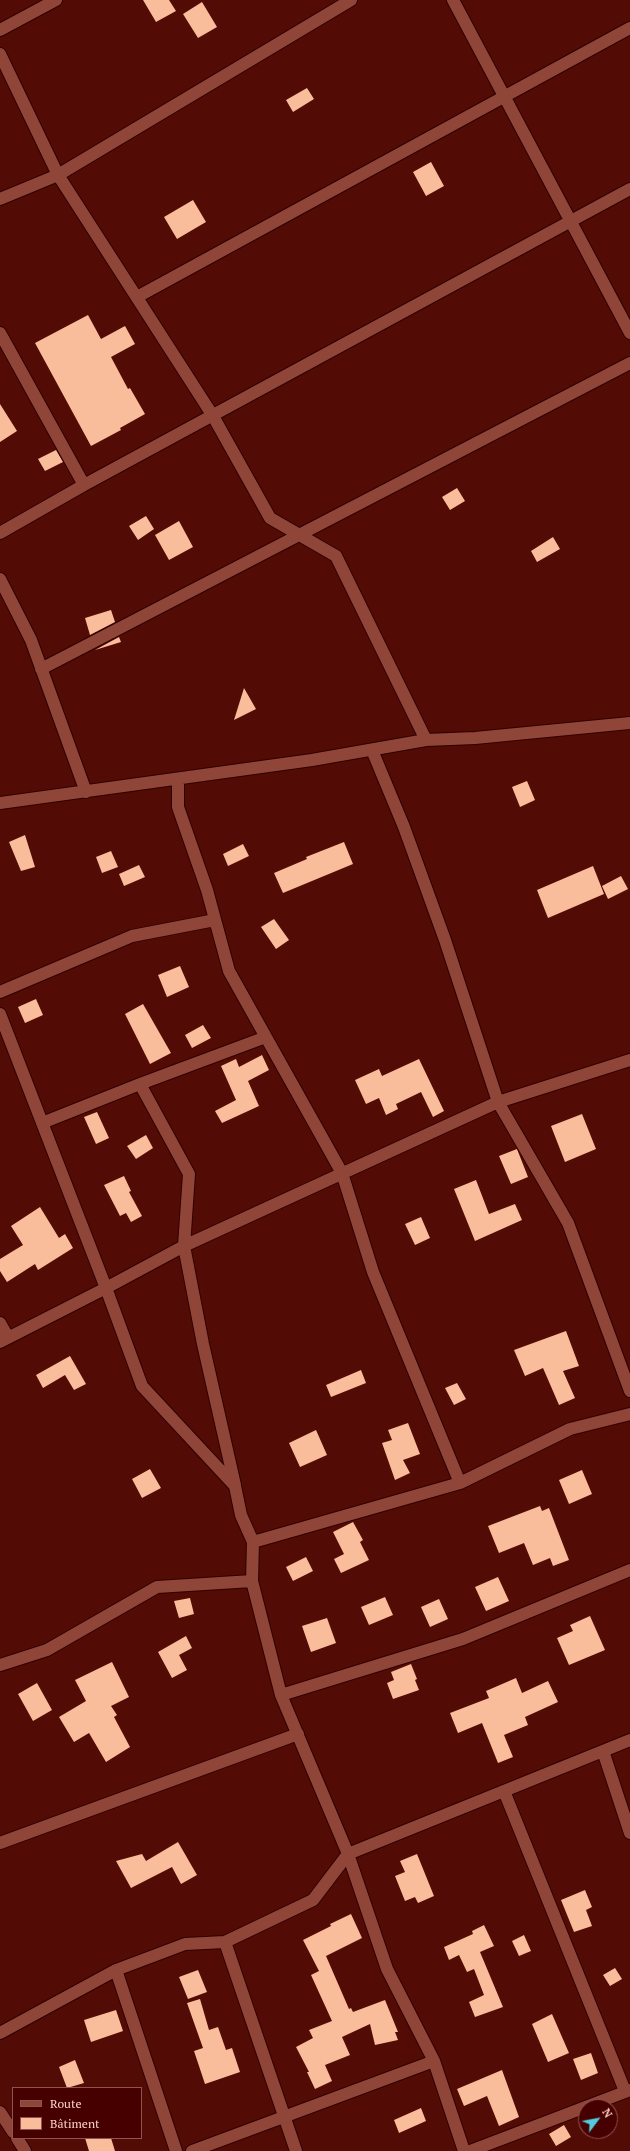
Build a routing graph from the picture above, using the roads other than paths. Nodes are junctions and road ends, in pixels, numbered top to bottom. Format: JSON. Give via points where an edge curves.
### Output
{"nodes":[{"id":1,"x":56,"y":0,"type":"edge"},
{"id":2,"x":351,"y":0,"type":"edge"},
{"id":3,"x":453,"y":0,"type":"edge"},
{"id":4,"x":630,"y":28,"type":"edge"},
{"id":5,"x":0,"y":30,"type":"edge"},
{"id":6,"x":0,"y":54,"type":"edge"},
{"id":7,"x":504,"y":96,"type":"junction"},
{"id":8,"x":58,"y":175,"type":"junction"},
{"id":9,"x":630,"y":189,"type":"edge"},
{"id":10,"x":0,"y":199,"type":"edge"},
{"id":11,"x":571,"y":221,"type":"junction"},
{"id":12,"x":136,"y":297,"type":"junction"},
{"id":13,"x":0,"y":333,"type":"edge"},
{"id":14,"x":630,"y":333,"type":"edge"},
{"id":15,"x":630,"y":363,"type":"edge"},
{"id":16,"x":213,"y":416,"type":"junction"},
{"id":17,"x":84,"y":485,"type":"junction"},
{"id":18,"x":0,"y":533,"type":"edge"},
{"id":19,"x":300,"y":536,"type":"junction"},
{"id":20,"x":0,"y":579,"type":"edge"},
{"id":21,"x":42,"y":669,"type":"junction"},
{"id":22,"x":630,"y":723,"type":"edge"},
{"id":23,"x":426,"y":740,"type":"junction"},
{"id":24,"x":372,"y":750,"type":"junction"},
{"id":25,"x":178,"y":779,"type":"junction"},
{"id":26,"x":86,"y":792,"type":"junction"},
{"id":27,"x":0,"y":804,"type":"edge"},
{"id":28,"x":215,"y":920,"type":"junction"},
{"id":29,"x":0,"y":992,"type":"edge"},
{"id":30,"x":0,"y":1014,"type":"edge"},
{"id":31,"x":266,"y":1037,"type":"junction"},
{"id":32,"x":630,"y":1060,"type":"edge"},
{"id":33,"x":140,"y":1084,"type":"junction"},
{"id":34,"x":498,"y":1102,"type":"junction"},
{"id":35,"x":42,"y":1123,"type":"junction"},
{"id":36,"x":342,"y":1173,"type":"junction"},
{"id":37,"x":184,"y":1246,"type":"junction"},
{"id":38,"x":106,"y":1288,"type":"junction"},
{"id":39,"x":0,"y":1323,"type":"edge"},
{"id":40,"x":4,"y":1340,"type":"edge"},
{"id":41,"x":630,"y":1391,"type":"edge"},
{"id":42,"x":630,"y":1414,"type":"edge"},
{"id":43,"x":460,"y":1483,"type":"junction"},
{"id":44,"x":235,"y":1486,"type":"junction"},
{"id":45,"x":254,"y":1542,"type":"junction"},
{"id":46,"x":630,"y":1570,"type":"edge"},
{"id":47,"x":252,"y":1581,"type":"junction"},
{"id":48,"x":0,"y":1665,"type":"edge"},
{"id":49,"x":281,"y":1695,"type":"junction"},
{"id":50,"x":298,"y":1734,"type":"junction"},
{"id":51,"x":630,"y":1740,"type":"edge"},
{"id":52,"x":603,"y":1751,"type":"junction"},
{"id":53,"x":504,"y":1791,"type":"junction"},
{"id":54,"x":630,"y":1833,"type":"edge"},
{"id":55,"x":0,"y":1843,"type":"edge"},
{"id":56,"x":348,"y":1854,"type":"junction"},
{"id":57,"x":225,"y":1942,"type":"junction"},
{"id":58,"x":116,"y":1970,"type":"junction"},
{"id":59,"x":0,"y":2033,"type":"edge"},
{"id":60,"x":434,"y":2061,"type":"junction"},
{"id":61,"x":628,"y":2091,"type":"edge"},
{"id":62,"x":0,"y":2112,"type":"edge"},
{"id":63,"x":284,"y":2116,"type":"junction"},
{"id":64,"x":12,"y":2130,"type":"edge"},
{"id":65,"x":18,"y":2139,"type":"edge"},
{"id":66,"x":25,"y":2151,"type":"edge"},
{"id":67,"x":176,"y":2151,"type":"edge"},
{"id":68,"x":192,"y":2151,"type":"edge"},
{"id":69,"x":296,"y":2151,"type":"edge"},
{"id":70,"x":464,"y":2151,"type":"edge"},
{"id":71,"x":470,"y":2151,"type":"edge"}],
"edges":[{"from":1,"to":5,"type":"street"},
{"from":2,"to":8,"type":"street"},
{"from":3,"to":7,"type":"street"},
{"from":4,"to":7,"type":"street"},
{"from":6,"to":8,"type":"street"},
{"from":7,"to":11,"type":"street"},
{"from":7,"to":12,"type":"street"},
{"from":8,"to":10,"type":"street"},
{"from":8,"to":12,"type":"street"},
{"from":9,"to":11,"type":"street"},
{"from":11,"to":14,"type":"street"},
{"from":11,"to":16,"type":"street"},
{"from":12,"to":16,"type":"street"},
{"from":13,"to":17,"type":"street"},
{"from":15,"to":19,"type":"street"},
{"from":16,"to":17,"type":"street"},
{"from":16,"to":19,"type":"street","via":[[270,518]]},
{"from":17,"to":18,"type":"street"},
{"from":19,"to":21,"type":"street"},
{"from":19,"to":23,"type":"street","via":[[336,556]]},
{"from":20,"to":21,"type":"street","via":[[31,640]]},
{"from":21,"to":26,"type":"street"},
{"from":22,"to":23,"type":"street","via":[[475,738]]},
{"from":23,"to":24,"type":"street"},
{"from":24,"to":25,"type":"street"},
{"from":24,"to":34,"type":"street","via":[[404,827],[445,940]]},
{"from":25,"to":26,"type":"street"},
{"from":25,"to":28,"type":"street","via":[[178,807]]},
{"from":26,"to":27,"type":"street"},
{"from":28,"to":29,"type":"street","via":[[132,936]]},
{"from":28,"to":31,"type":"street","via":[[229,971]]},
{"from":30,"to":35,"type":"street"},
{"from":31,"to":33,"type":"street"},
{"from":31,"to":36,"type":"street"},
{"from":32,"to":34,"type":"street"},
{"from":33,"to":35,"type":"street"},
{"from":33,"to":37,"type":"street","via":[[189,1174]]},
{"from":34,"to":36,"type":"street"},
{"from":34,"to":41,"type":"street","via":[[568,1223]]},
{"from":35,"to":38,"type":"street"},
{"from":36,"to":37,"type":"street"},
{"from":36,"to":43,"type":"street","via":[[373,1272]]},
{"from":37,"to":38,"type":"street"},
{"from":37,"to":44,"type":"street"},
{"from":38,"to":40,"type":"street"},
{"from":38,"to":44,"type":"street","via":[[142,1386]]},
{"from":39,"to":40,"type":"street"},
{"from":42,"to":43,"type":"street","via":[[570,1429]]},
{"from":43,"to":45,"type":"street"},
{"from":44,"to":45,"type":"street","via":[[241,1515]]},
{"from":45,"to":47,"type":"street"},
{"from":46,"to":49,"type":"street","via":[[463,1639]]},
{"from":47,"to":48,"type":"street","via":[[157,1587],[47,1650]]},
{"from":47,"to":49,"type":"street"},
{"from":49,"to":50,"type":"street"},
{"from":50,"to":55,"type":"street"},
{"from":50,"to":56,"type":"street"},
{"from":51,"to":52,"type":"street"},
{"from":52,"to":53,"type":"street"},
{"from":52,"to":54,"type":"street"},
{"from":53,"to":56,"type":"street"},
{"from":53,"to":61,"type":"street"},
{"from":56,"to":57,"type":"street","via":[[313,1900]]},
{"from":56,"to":60,"type":"street","via":[[387,1969]]},
{"from":57,"to":58,"type":"street","via":[[185,1944]]},
{"from":57,"to":63,"type":"street"},
{"from":58,"to":59,"type":"street"},
{"from":58,"to":67,"type":"street"},
{"from":60,"to":63,"type":"street"},
{"from":60,"to":70,"type":"street"},
{"from":61,"to":71,"type":"street"},
{"from":62,"to":64,"type":"street"},
{"from":63,"to":68,"type":"street"},
{"from":63,"to":69,"type":"street"},
{"from":65,"to":66,"type":"street"}]}
